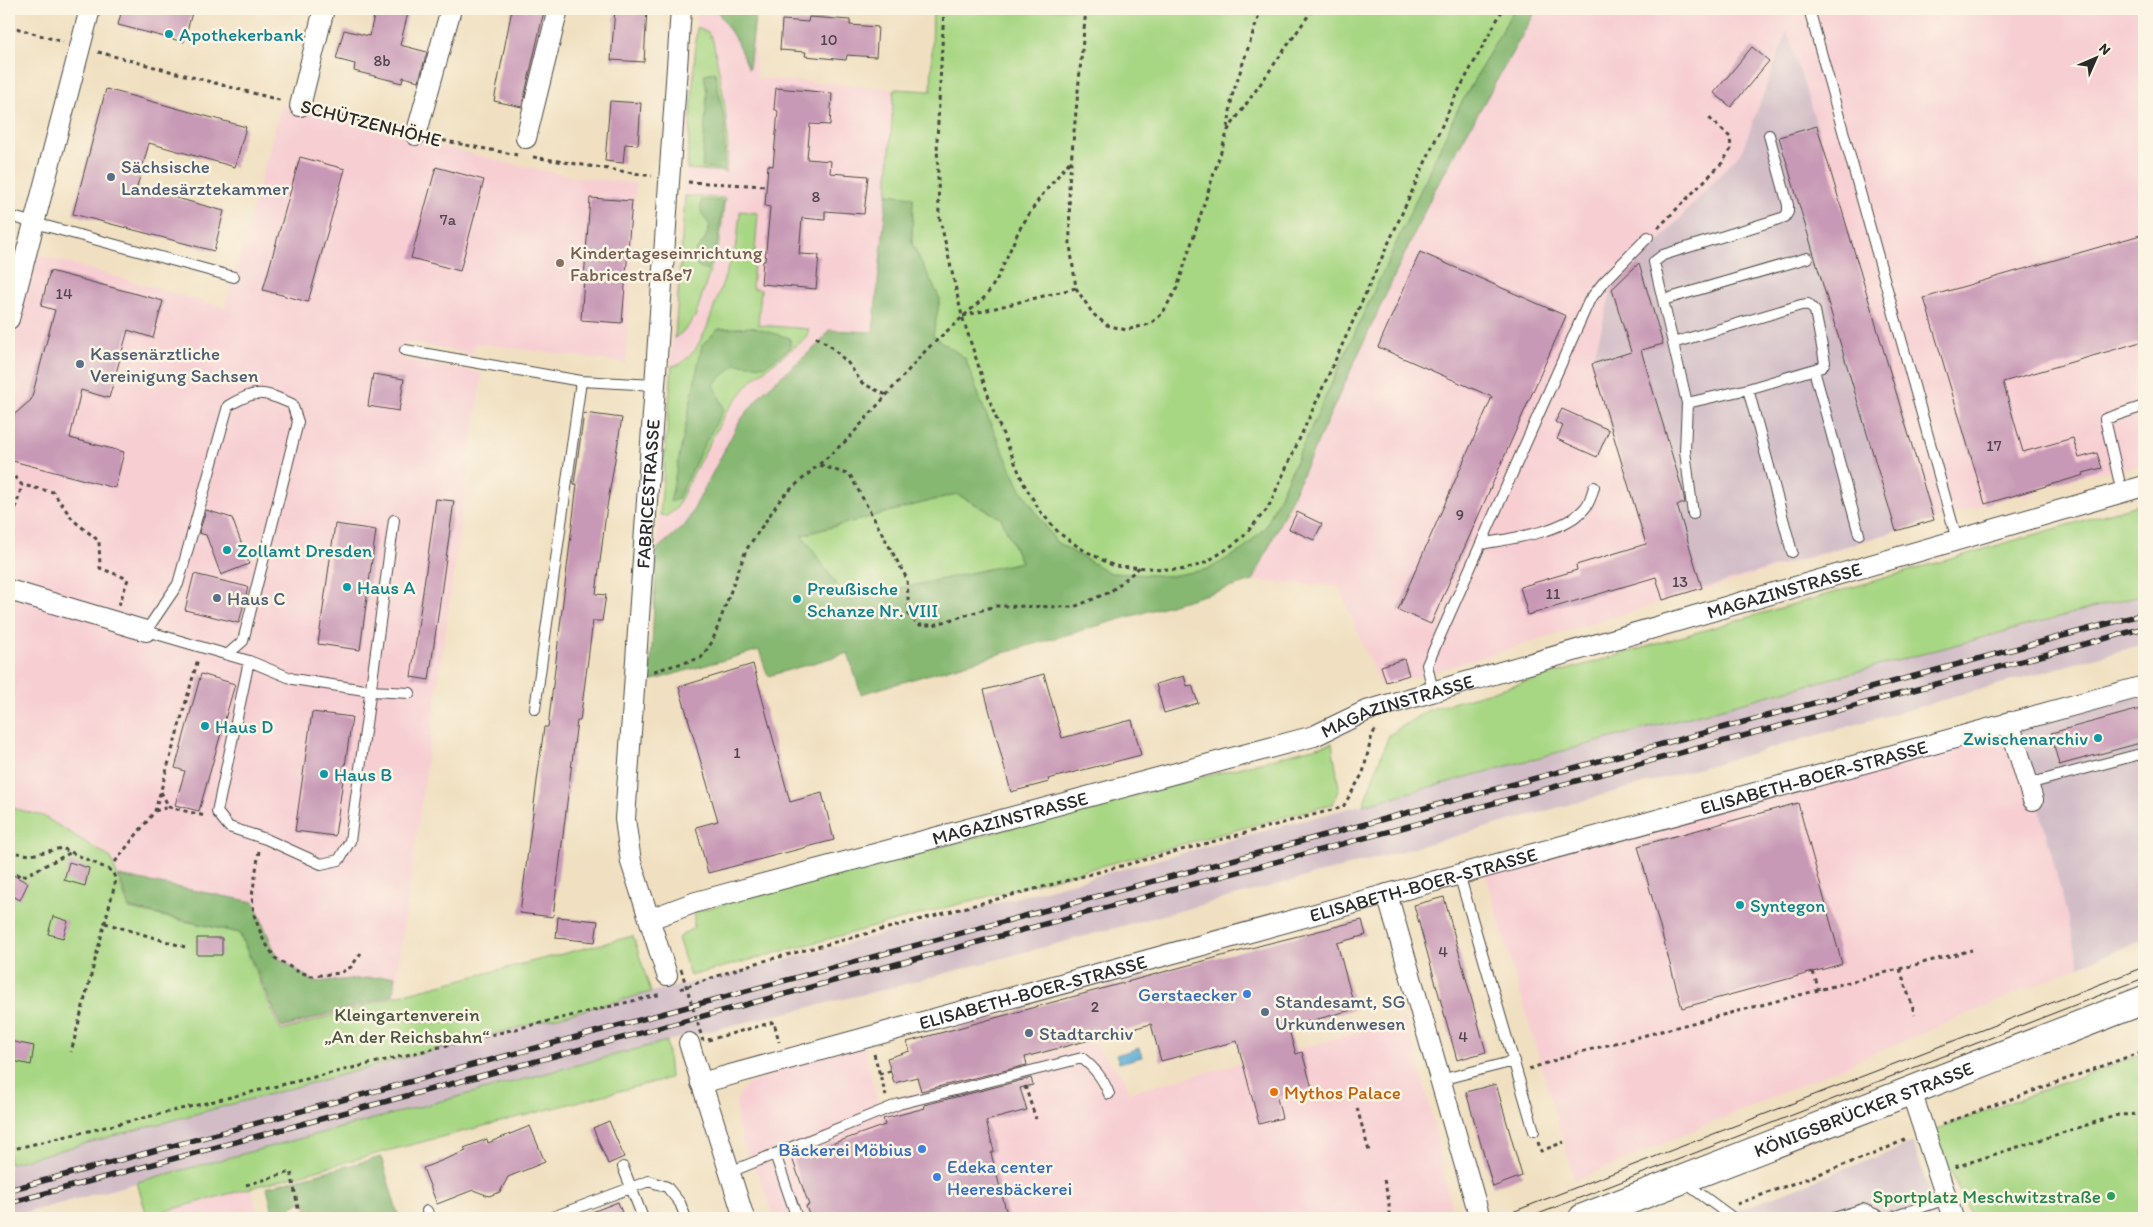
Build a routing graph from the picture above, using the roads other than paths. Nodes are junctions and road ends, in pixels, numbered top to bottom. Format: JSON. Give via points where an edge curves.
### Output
{"nodes":[{"id":1,"x":90,"y":9,"type":"edge"},
{"id":2,"x":324,"y":9,"type":"edge"},
{"id":3,"x":451,"y":9,"type":"edge"},
{"id":4,"x":558,"y":9,"type":"edge"},
{"id":5,"x":680,"y":9,"type":"edge"},
{"id":6,"x":1809,"y":9,"type":"edge"},
{"id":7,"x":300,"y":106,"type":"road end"},
{"id":8,"x":416,"y":135,"type":"road end"},
{"id":9,"x":1769,"y":135,"type":"dead end"},
{"id":10,"x":525,"y":150,"type":"road end"},
{"id":11,"x":9,"y":216,"type":"edge"},
{"id":12,"x":34,"y":222,"type":"junction"},
{"id":13,"x":1648,"y":237,"type":"road end"},
{"id":14,"x":1807,"y":258,"type":"dead end"},
{"id":15,"x":234,"y":277,"type":"dead end"},
{"id":16,"x":1663,"y":300,"type":"junction"},
{"id":17,"x":9,"y":319,"type":"edge"},
{"id":18,"x":1673,"y":343,"type":"junction"},
{"id":19,"x":405,"y":350,"type":"dead end"},
{"id":20,"x":1814,"y":370,"type":"junction"},
{"id":21,"x":581,"y":381,"type":"junction"},
{"id":22,"x":655,"y":385,"type":"junction"},
{"id":23,"x":1748,"y":389,"type":"junction"},
{"id":24,"x":1687,"y":403,"type":"junction"},
{"id":25,"x":2144,"y":406,"type":"edge"},
{"id":26,"x":2144,"y":486,"type":"edge"},
{"id":27,"x":1594,"y":487,"type":"dead end"},
{"id":28,"x":2122,"y":492,"type":"junction"},
{"id":29,"x":1693,"y":514,"type":"dead end"},
{"id":30,"x":394,"y":520,"type":"dead end"},
{"id":31,"x":1858,"y":534,"type":"dead end"},
{"id":32,"x":1957,"y":540,"type":"junction"},
{"id":33,"x":1481,"y":544,"type":"junction"},
{"id":34,"x":1792,"y":552,"type":"dead end"},
{"id":35,"x":9,"y":590,"type":"edge"},
{"id":36,"x":146,"y":631,"type":"junction"},
{"id":37,"x":228,"y":654,"type":"junction"},
{"id":38,"x":249,"y":661,"type":"junction"},
{"id":39,"x":2144,"y":686,"type":"edge"},
{"id":40,"x":371,"y":691,"type":"junction"},
{"id":41,"x":1433,"y":691,"type":"junction"},
{"id":42,"x":410,"y":693,"type":"dead end"},
{"id":43,"x":535,"y":709,"type":"dead end"},
{"id":44,"x":2009,"y":722,"type":"junction"},
{"id":45,"x":2144,"y":753,"type":"edge"},
{"id":46,"x":2030,"y":792,"type":"joint"},
{"id":47,"x":1459,"y":874,"type":"junction"},
{"id":48,"x":1387,"y":894,"type":"junction"},
{"id":49,"x":650,"y":919,"type":"junction"},
{"id":50,"x":673,"y":982,"type":"road end"},
{"id":51,"x":2144,"y":1000,"type":"edge"},
{"id":52,"x":696,"y":1042,"type":"road end"},
{"id":53,"x":1514,"y":1061,"type":"junction"},
{"id":54,"x":1440,"y":1080,"type":"junction"},
{"id":55,"x":701,"y":1083,"type":"junction"},
{"id":56,"x":1911,"y":1091,"type":"junction"},
{"id":57,"x":1109,"y":1094,"type":"dead end"},
{"id":58,"x":1534,"y":1131,"type":"road end"},
{"id":59,"x":775,"y":1154,"type":"junction"},
{"id":60,"x":623,"y":1167,"type":"dead end"},
{"id":61,"x":730,"y":1172,"type":"junction"},
{"id":62,"x":1681,"y":1180,"type":"junction"},
{"id":63,"x":630,"y":1187,"type":"junction"},
{"id":64,"x":1946,"y":1199,"type":"junction"},
{"id":65,"x":550,"y":1218,"type":"edge"},
{"id":66,"x":642,"y":1218,"type":"edge"},
{"id":67,"x":686,"y":1218,"type":"edge"},
{"id":68,"x":744,"y":1218,"type":"edge"},
{"id":69,"x":797,"y":1218,"type":"edge"},
{"id":70,"x":1480,"y":1218,"type":"edge"},
{"id":71,"x":1583,"y":1218,"type":"edge"},
{"id":72,"x":1733,"y":1218,"type":"edge"},
{"id":73,"x":1834,"y":1218,"type":"edge"},
{"id":74,"x":1884,"y":1218,"type":"edge"},
{"id":75,"x":1890,"y":1218,"type":"edge"},
{"id":76,"x":1953,"y":1218,"type":"edge"}],
"edges":[{"from":1,"to":12,"type":"street"},
{"from":2,"to":7,"type":"street"},
{"from":3,"to":8,"type":"street"},
{"from":4,"to":10,"type":"street"},
{"from":5,"to":22,"type":"street","name":"FABRICESTRASSE"},
{"from":6,"to":32,"type":"lane"},
{"from":9,"to":16,"type":"lane","via":[[1788,212],[1779,219],[1663,254],[1654,262],[1654,267]]},
{"from":11,"to":12,"type":"lane"},
{"from":12,"to":15,"type":"lane"},
{"from":12,"to":17,"type":"street"},
{"from":13,"to":33,"type":"lane","via":[[1589,301]]},
{"from":14,"to":16,"type":"lane"},
{"from":16,"to":18,"type":"lane"},
{"from":18,"to":20,"type":"lane","via":[[1808,304],[1816,311],[1825,362]]},
{"from":18,"to":24,"type":"lane"},
{"from":19,"to":21,"type":"lane"},
{"from":20,"to":23,"type":"lane"},
{"from":20,"to":31,"type":"lane"},
{"from":21,"to":22,"type":"lane"},
{"from":21,"to":43,"type":"lane"},
{"from":22,"to":49,"type":"street","name":"FABRICESTRASSE","via":[[625,819],[631,862]]},
{"from":23,"to":24,"type":"lane"},
{"from":23,"to":34,"type":"lane"},
{"from":24,"to":29,"type":"lane","via":[[1685,451]]},
{"from":25,"to":28,"type":"lane","via":[[2105,419]]},
{"from":26,"to":28,"type":"street","name":"MAGAZINSTRASSE"},
{"from":27,"to":33,"type":"lane","via":[[1586,507],[1573,518],[1545,530]]},
{"from":28,"to":32,"type":"street","name":"MAGAZINSTRASSE"},
{"from":30,"to":40,"type":"lane"},
{"from":32,"to":41,"type":"street","name":"MAGAZINSTRASSE"},
{"from":33,"to":41,"type":"lane","via":[[1427,665]]},
{"from":35,"to":36,"type":"street"},
{"from":36,"to":37,"type":"lane"},
{"from":36,"to":37,"type":"lane","via":[[178,584],[228,406],[248,394],[269,394],[292,404],[298,422],[243,641]]},
{"from":37,"to":38,"type":"lane"},
{"from":38,"to":40,"type":"lane","via":[[293,679]]},
{"from":38,"to":40,"type":"lane","via":[[217,812],[229,828],[264,838],[321,864],[339,860],[350,842]]},
{"from":39,"to":44,"type":"street","name":"ELISABETH-BOER-STRASSE"},
{"from":40,"to":42,"type":"lane"},
{"from":41,"to":49,"type":"street","name":"MAGAZINSTRASSE","via":[[1366,710],[1314,736],[705,899]]},
{"from":44,"to":46,"type":"street"},
{"from":44,"to":47,"type":"street","name":"ELISABETH-BOER-STRASSE"},
{"from":45,"to":46,"type":"lane"},
{"from":47,"to":48,"type":"street","name":"ELISABETH-BOER-STRASSE"},
{"from":47,"to":53,"type":"lane"},
{"from":48,"to":54,"type":"street"},
{"from":48,"to":55,"type":"street","name":"ELISABETH-BOER-STRASSE"},
{"from":49,"to":50,"type":"street","name":"FABRICESTRASSE"},
{"from":51,"to":56,"type":"main road","name":"KÖNIGSBRÜCKER STRASSE"},
{"from":52,"to":55,"type":"street"},
{"from":53,"to":54,"type":"lane"},
{"from":53,"to":58,"type":"lane"},
{"from":54,"to":70,"type":"street"},
{"from":55,"to":61,"type":"street"},
{"from":56,"to":62,"type":"main road","name":"KÖNIGSBRÜCKER STRASSE"},
{"from":56,"to":64,"type":"street"},
{"from":57,"to":59,"type":"lane","via":[[1105,1082],[1082,1058],[889,1108]]},
{"from":59,"to":61,"type":"lane"},
{"from":59,"to":69,"type":"lane"},
{"from":60,"to":63,"type":"lane"},
{"from":61,"to":68,"type":"street"},
{"from":62,"to":71,"type":"main road","name":"KÖNIGSBRÜCKER STRASSE"},
{"from":62,"to":72,"type":"lane"},
{"from":63,"to":65,"type":"lane"},
{"from":63,"to":66,"type":"lane"},
{"from":63,"to":67,"type":"lane","via":[[649,1181],[667,1187],[680,1203]]},
{"from":64,"to":75,"type":"lane"},
{"from":64,"to":76,"type":"street"},
{"from":73,"to":74,"type":"lane","via":[[1862,1209]]}]}
